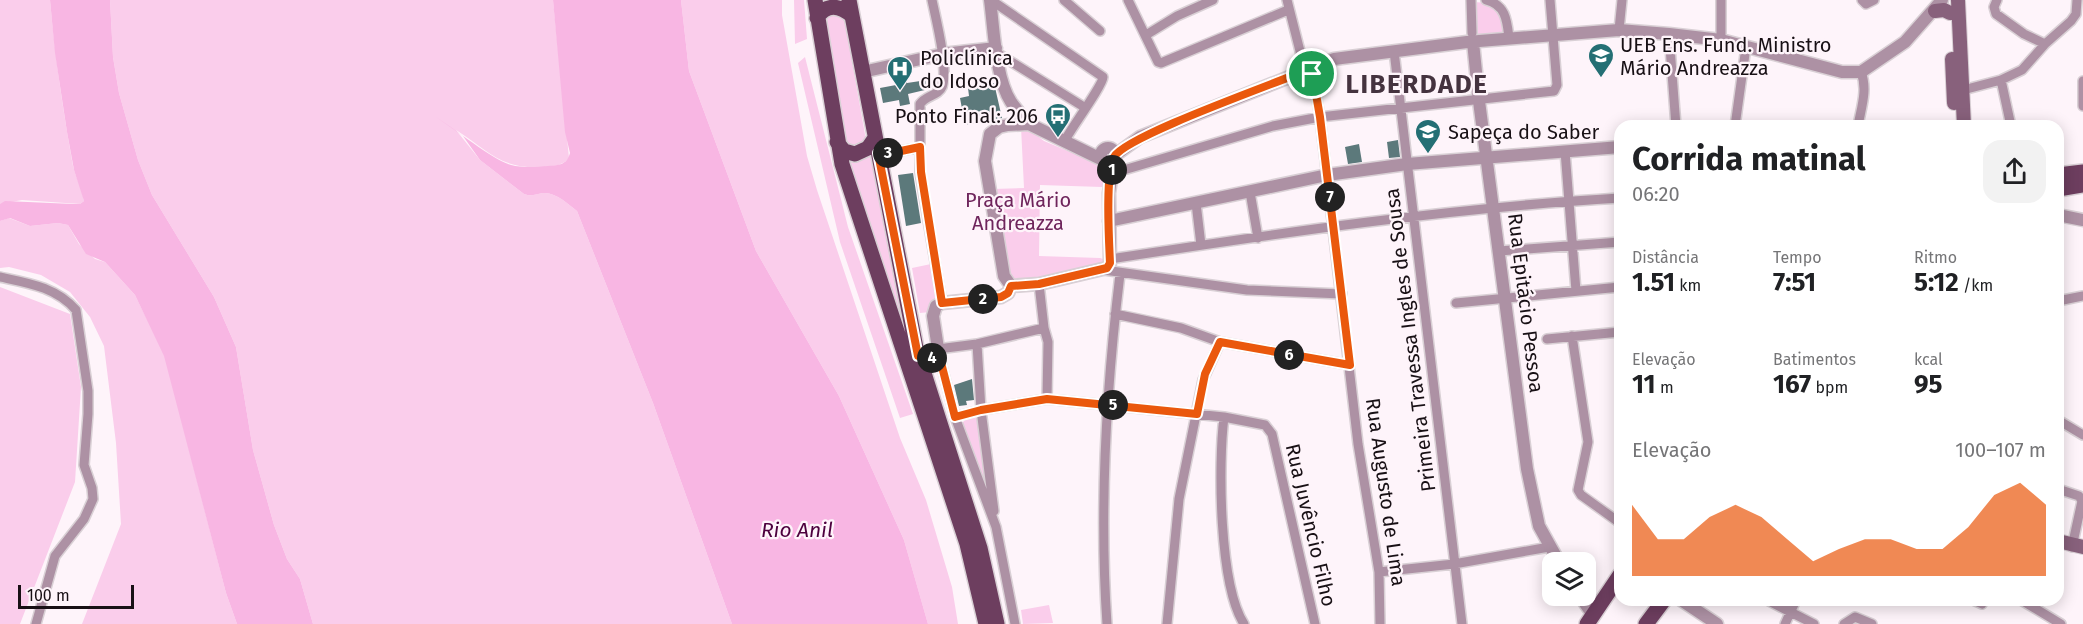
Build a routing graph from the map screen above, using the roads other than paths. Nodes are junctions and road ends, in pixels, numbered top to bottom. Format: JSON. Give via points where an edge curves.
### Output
{"nodes":[{"id":1,"x":815,"y":0,"type":"edge"},
{"id":2,"x":849,"y":0,"type":"edge"},
{"id":3,"x":933,"y":0,"type":"edge"},
{"id":4,"x":991,"y":0,"type":"edge"},
{"id":5,"x":1128,"y":0,"type":"edge"},
{"id":6,"x":1213,"y":0,"type":"edge"},
{"id":7,"x":1471,"y":0,"type":"edge"},
{"id":8,"x":1486,"y":0,"type":"edge"},
{"id":9,"x":1550,"y":0,"type":"edge"},
{"id":10,"x":1622,"y":0,"type":"edge"},
{"id":11,"x":1721,"y":0,"type":"edge"},
{"id":12,"x":1958,"y":0,"type":"edge"},
{"id":13,"x":1996,"y":0,"type":"edge"},
{"id":14,"x":1069,"y":1,"type":"edge"},
{"id":15,"x":2077,"y":3,"type":"edge"},
{"id":16,"x":1288,"y":5,"type":"edge"},
{"id":17,"x":1939,"y":5,"type":"edge"},
{"id":18,"x":1950,"y":7,"type":"edge"},
{"id":19,"x":852,"y":16,"type":"junction"},
{"id":20,"x":817,"y":18,"type":"junction"},
{"id":21,"x":1619,"y":30,"type":"junction"},
{"id":22,"x":1100,"y":31,"type":"dead end"},
{"id":23,"x":1668,"y":34,"type":"junction"},
{"id":24,"x":1146,"y":35,"type":"junction"},
{"id":25,"x":1552,"y":35,"type":"junction"},
{"id":26,"x":1473,"y":38,"type":"junction"},
{"id":27,"x":1509,"y":38,"type":"junction"},
{"id":28,"x":1721,"y":40,"type":"junction"},
{"id":29,"x":2044,"y":44,"type":"junction"},
{"id":30,"x":1746,"y":46,"type":"junction"},
{"id":31,"x":997,"y":51,"type":"junction"},
{"id":32,"x":1394,"y":51,"type":"junction"},
{"id":33,"x":943,"y":54,"type":"junction"},
{"id":34,"x":862,"y":70,"type":"junction"},
{"id":35,"x":1307,"y":70,"type":"junction"},
{"id":36,"x":1861,"y":72,"type":"junction"},
{"id":37,"x":2001,"y":80,"type":"junction"},
{"id":38,"x":2083,"y":81,"type":"edge"},
{"id":39,"x":1963,"y":90,"type":"junction"},
{"id":40,"x":1479,"y":101,"type":"junction"},
{"id":41,"x":2083,"y":105,"type":"edge"},
{"id":42,"x":1084,"y":107,"type":"junction"},
{"id":43,"x":1400,"y":109,"type":"junction"},
{"id":44,"x":1320,"y":117,"type":"junction"},
{"id":45,"x":1675,"y":120,"type":"edge"},
{"id":46,"x":1736,"y":120,"type":"edge"},
{"id":47,"x":1859,"y":120,"type":"edge"},
{"id":48,"x":1955,"y":120,"type":"edge"},
{"id":49,"x":1964,"y":120,"type":"edge"},
{"id":50,"x":2011,"y":120,"type":"edge"},
{"id":51,"x":1029,"y":124,"type":"junction"},
{"id":52,"x":837,"y":142,"type":"junction"},
{"id":53,"x":1064,"y":142,"type":"junction"},
{"id":54,"x":877,"y":146,"type":"junction"},
{"id":55,"x":920,"y":147,"type":"junction"},
{"id":56,"x":1614,"y":147,"type":"edge"},
{"id":57,"x":1565,"y":151,"type":"junction"},
{"id":58,"x":1109,"y":159,"type":"junction"},
{"id":59,"x":1486,"y":159,"type":"junction"},
{"id":60,"x":1407,"y":164,"type":"junction"},
{"id":61,"x":2081,"y":174,"type":"edge"},
{"id":62,"x":2064,"y":175,"type":"edge"},
{"id":63,"x":1327,"y":176,"type":"junction"},
{"id":64,"x":2064,"y":185,"type":"edge"},
{"id":65,"x":1250,"y":192,"type":"junction"},
{"id":66,"x":1614,"y":198,"type":"edge"},
{"id":67,"x":1568,"y":201,"type":"junction"},
{"id":68,"x":1196,"y":203,"type":"junction"},
{"id":69,"x":1494,"y":207,"type":"junction"},
{"id":70,"x":2083,"y":209,"type":"edge"},
{"id":71,"x":2064,"y":214,"type":"edge"},
{"id":72,"x":2064,"y":216,"type":"edge"},
{"id":73,"x":1415,"y":217,"type":"junction"},
{"id":74,"x":2083,"y":220,"type":"edge"},
{"id":75,"x":1109,"y":221,"type":"junction"},
{"id":76,"x":1335,"y":227,"type":"junction"},
{"id":77,"x":1258,"y":238,"type":"junction"},
{"id":78,"x":1614,"y":242,"type":"edge"},
{"id":79,"x":1201,"y":245,"type":"junction"},
{"id":80,"x":1572,"y":245,"type":"junction"},
{"id":81,"x":1499,"y":251,"type":"junction"},
{"id":82,"x":1107,"y":265,"type":"junction"},
{"id":83,"x":1120,"y":274,"type":"junction"},
{"id":84,"x":0,"y":277,"type":"edge"},
{"id":85,"x":1007,"y":281,"type":"junction"},
{"id":86,"x":1039,"y":284,"type":"junction"},
{"id":87,"x":1614,"y":288,"type":"edge"},
{"id":88,"x":1576,"y":291,"type":"junction"},
{"id":89,"x":1342,"y":294,"type":"junction"},
{"id":90,"x":2083,"y":296,"type":"edge"},
{"id":91,"x":1506,"y":297,"type":"junction"},
{"id":92,"x":2064,"y":300,"type":"edge"},
{"id":93,"x":942,"y":303,"type":"junction"},
{"id":94,"x":1456,"y":303,"type":"dead end"},
{"id":95,"x":1115,"y":314,"type":"junction"},
{"id":96,"x":1044,"y":328,"type":"junction"},
{"id":97,"x":1614,"y":332,"type":"edge"},
{"id":98,"x":1572,"y":336,"type":"junction"},
{"id":99,"x":1546,"y":339,"type":"dead end"},
{"id":100,"x":1220,"y":342,"type":"junction"},
{"id":101,"x":977,"y":344,"type":"junction"},
{"id":102,"x":939,"y":352,"type":"junction"},
{"id":103,"x":918,"y":356,"type":"junction"},
{"id":104,"x":1350,"y":365,"type":"junction"},
{"id":105,"x":925,"y":378,"type":"junction"},
{"id":106,"x":1047,"y":399,"type":"junction"},
{"id":107,"x":1106,"y":404,"type":"junction"},
{"id":108,"x":981,"y":410,"type":"junction"},
{"id":109,"x":1197,"y":414,"type":"junction"},
{"id":110,"x":955,"y":417,"type":"junction"},
{"id":111,"x":1224,"y":417,"type":"junction"},
{"id":112,"x":2064,"y":424,"type":"edge"},
{"id":113,"x":2083,"y":435,"type":"edge"},
{"id":114,"x":2064,"y":491,"type":"edge"},
{"id":115,"x":1614,"y":519,"type":"edge"},
{"id":116,"x":996,"y":527,"type":"junction"},
{"id":117,"x":1549,"y":547,"type":"junction"},
{"id":118,"x":2073,"y":548,"type":"edge"},
{"id":119,"x":1552,"y":552,"type":"edge"},
{"id":120,"x":1454,"y":564,"type":"junction"},
{"id":121,"x":1379,"y":572,"type":"junction"},
{"id":122,"x":1614,"y":584,"type":"edge"},
{"id":123,"x":1660,"y":606,"type":"edge"},
{"id":124,"x":1690,"y":606,"type":"edge"},
{"id":125,"x":1777,"y":606,"type":"edge"},
{"id":126,"x":1794,"y":606,"type":"edge"},
{"id":127,"x":2031,"y":606,"type":"edge"},
{"id":128,"x":1791,"y":614,"type":"junction"},
{"id":129,"x":1590,"y":619,"type":"edge"},
{"id":130,"x":36,"y":624,"type":"edge"},
{"id":131,"x":986,"y":624,"type":"edge"},
{"id":132,"x":997,"y":624,"type":"edge"},
{"id":133,"x":1016,"y":624,"type":"edge"},
{"id":134,"x":1107,"y":624,"type":"edge"},
{"id":135,"x":1167,"y":624,"type":"edge"},
{"id":136,"x":1244,"y":624,"type":"edge"},
{"id":137,"x":1315,"y":624,"type":"edge"},
{"id":138,"x":1380,"y":624,"type":"edge"},
{"id":139,"x":1462,"y":624,"type":"edge"},
{"id":140,"x":1646,"y":624,"type":"edge"},
{"id":141,"x":1717,"y":624,"type":"edge"},
{"id":142,"x":1785,"y":624,"type":"edge"},
{"id":143,"x":1814,"y":624,"type":"edge"},
{"id":144,"x":1844,"y":624,"type":"edge"},
{"id":145,"x":1872,"y":624,"type":"edge"},
{"id":146,"x":2061,"y":624,"type":"edge"}],
"edges":[{"from":1,"to":20,"type":"main road"},
{"from":2,"to":19,"type":"main road"},
{"from":3,"to":33,"type":"street"},
{"from":4,"to":31,"type":"street"},
{"from":4,"to":42,"type":"street","via":[[1102,76],[1102,85]]},
{"from":5,"to":24,"type":"street"},
{"from":6,"to":24,"type":"street"},
{"from":7,"to":26,"type":"street","name":"Rua Epitácio Pessoa"},
{"from":8,"to":27,"type":"street","via":[[1504,13]]},
{"from":9,"to":25,"type":"street"},
{"from":10,"to":21,"type":"street"},
{"from":11,"to":28,"type":"street"},
{"from":12,"to":39,"type":"main road"},
{"from":13,"to":29,"type":"street","via":[[1995,14]]},
{"from":14,"to":22,"type":"street"},
{"from":15,"to":29,"type":"street","via":[[2071,21]]},
{"from":16,"to":24,"type":"street","via":[[1165,62],[1158,62]]},
{"from":16,"to":35,"type":"street","name":"Rua Augusto de Lima"},
{"from":17,"to":18,"type":"main road","via":[[1944,10]]},
{"from":17,"to":36,"type":"street","via":[[1905,42]]},
{"from":18,"to":48,"type":"main road"},
{"from":19,"to":20,"type":"main road","via":[[833,7]]},
{"from":19,"to":34,"type":"main road"},
{"from":20,"to":52,"type":"main road"},
{"from":21,"to":23,"type":"street"},
{"from":21,"to":25,"type":"street"},
{"from":23,"to":28,"type":"street"},
{"from":23,"to":45,"type":"street"},
{"from":25,"to":27,"type":"street"},
{"from":25,"to":40,"type":"street","via":[[1557,85],[1554,91]]},
{"from":26,"to":27,"type":"street"},
{"from":26,"to":32,"type":"street"},
{"from":26,"to":40,"type":"street","name":"Rua Epitácio Pessoa"},
{"from":28,"to":30,"type":"street"},
{"from":29,"to":37,"type":"street","via":[[2022,70]]},
{"from":30,"to":36,"type":"street","via":[[1842,72]]},
{"from":30,"to":46,"type":"street"},
{"from":31,"to":33,"type":"street"},
{"from":31,"to":42,"type":"street"},
{"from":31,"to":51,"type":"street","via":[[1006,91]]},
{"from":32,"to":35,"type":"street","via":[[1334,59]]},
{"from":32,"to":43,"type":"street","name":"Primeira Travessa Ingles de Sousa"},
{"from":33,"to":34,"type":"street"},
{"from":33,"to":55,"type":"street","via":[[942,87],[920,104]]},
{"from":34,"to":54,"type":"main road"},
{"from":35,"to":44,"type":"street","name":"Rua Augusto de Lima","via":[[1313,77]]},
{"from":35,"to":58,"type":"street","via":[[1140,137]]},
{"from":36,"to":47,"type":"street","via":[[1865,91]]},
{"from":37,"to":39,"type":"street"},
{"from":37,"to":50,"type":"street"},
{"from":38,"to":41,"type":"street"},
{"from":39,"to":49,"type":"main road"},
{"from":40,"to":43,"type":"street"},
{"from":40,"to":59,"type":"street","name":"Rua Epitácio Pessoa"},
{"from":42,"to":53,"type":"street"},
{"from":43,"to":44,"type":"street"},
{"from":43,"to":60,"type":"street","name":"Primeira Travessa Ingles de Sousa"},
{"from":44,"to":58,"type":"street","via":[[1273,126],[1127,169]]},
{"from":44,"to":63,"type":"street","name":"Rua Augusto de Lima"},
{"from":51,"to":53,"type":"street"},
{"from":51,"to":85,"type":"street","via":[[999,127],[990,134],[985,153]]},
{"from":52,"to":54,"type":"main road","via":[[844,151],[855,154]]},
{"from":52,"to":131,"type":"main road","via":[[967,544]]},
{"from":53,"to":58,"type":"street"},
{"from":54,"to":55,"type":"street","via":[[882,155]]},
{"from":54,"to":103,"type":"main road"},
{"from":55,"to":93,"type":"street"},
{"from":56,"to":57,"type":"street"},
{"from":57,"to":59,"type":"street"},
{"from":57,"to":67,"type":"street"},
{"from":58,"to":75,"type":"street"},
{"from":59,"to":60,"type":"street"},
{"from":59,"to":69,"type":"street","name":"Rua Epitácio Pessoa"},
{"from":60,"to":63,"type":"street"},
{"from":60,"to":73,"type":"street","name":"Primeira Travessa Ingles de Sousa"},
{"from":61,"to":62,"type":"main road"},
{"from":61,"to":64,"type":"main road"},
{"from":63,"to":65,"type":"street"},
{"from":63,"to":76,"type":"street","name":"Rua Augusto de Lima"},
{"from":65,"to":68,"type":"street"},
{"from":65,"to":77,"type":"street"},
{"from":66,"to":67,"type":"street"},
{"from":67,"to":69,"type":"street"},
{"from":67,"to":80,"type":"street"},
{"from":68,"to":75,"type":"street"},
{"from":68,"to":79,"type":"street"},
{"from":69,"to":73,"type":"street"},
{"from":69,"to":81,"type":"street","name":"Rua Epitácio Pessoa"},
{"from":70,"to":71,"type":"street"},
{"from":72,"to":74,"type":"street"},
{"from":73,"to":76,"type":"street"},
{"from":73,"to":120,"type":"street","name":"Primeira Travessa Ingles de Sousa"},
{"from":75,"to":82,"type":"street"},
{"from":76,"to":77,"type":"street"},
{"from":76,"to":89,"type":"street","name":"Rua Augusto de Lima"},
{"from":77,"to":79,"type":"street"},
{"from":78,"to":80,"type":"street"},
{"from":79,"to":82,"type":"street"},
{"from":80,"to":81,"type":"street"},
{"from":80,"to":88,"type":"street"},
{"from":81,"to":91,"type":"street","name":"Rua Epitácio Pessoa"},
{"from":82,"to":83,"type":"street"},
{"from":82,"to":86,"type":"street"},
{"from":83,"to":89,"type":"street","via":[[1247,290]]},
{"from":83,"to":95,"type":"street"},
{"from":84,"to":130,"type":"street","via":[[38,285],[76,310],[88,391],[84,465],[93,499],[84,519],[55,556]]},
{"from":85,"to":86,"type":"street"},
{"from":85,"to":93,"type":"street","via":[[1008,293],[1001,297]]},
{"from":86,"to":96,"type":"street"},
{"from":87,"to":88,"type":"street"},
{"from":88,"to":91,"type":"street"},
{"from":89,"to":104,"type":"street","name":"Rua Augusto de Lima"},
{"from":90,"to":92,"type":"street"},
{"from":91,"to":94,"type":"street"},
{"from":91,"to":117,"type":"street","name":"Rua Epitácio Pessoa","via":[[1533,505]]},
{"from":93,"to":102,"type":"street","via":[[933,313]]},
{"from":95,"to":100,"type":"street","via":[[1181,328]]},
{"from":95,"to":107,"type":"street"},
{"from":96,"to":101,"type":"street"},
{"from":96,"to":106,"type":"street","via":[[1048,342]]},
{"from":97,"to":98,"type":"street"},
{"from":98,"to":99,"type":"street"},
{"from":98,"to":115,"type":"street","via":[[1588,442],[1578,490]]},
{"from":100,"to":104,"type":"street"},
{"from":100,"to":109,"type":"street","via":[[1205,374]]},
{"from":101,"to":102,"type":"street"},
{"from":101,"to":108,"type":"street"},
{"from":102,"to":103,"type":"street","via":[[929,359]]},
{"from":102,"to":105,"type":"street"},
{"from":102,"to":110,"type":"street"},
{"from":103,"to":105,"type":"main road"},
{"from":104,"to":121,"type":"street","name":"Rua Augusto de Lima","via":[[1358,444]]},
{"from":105,"to":132,"type":"main road","via":[[980,548]]},
{"from":106,"to":107,"type":"street"},
{"from":106,"to":108,"type":"street"},
{"from":107,"to":109,"type":"street"},
{"from":107,"to":134,"type":"street"},
{"from":108,"to":110,"type":"street"},
{"from":108,"to":116,"type":"street"},
{"from":109,"to":111,"type":"street"},
{"from":109,"to":135,"type":"street","via":[[1179,499]]},
{"from":110,"to":116,"type":"street"},
{"from":111,"to":136,"type":"street","via":[[1221,467],[1226,558],[1236,608]]},
{"from":111,"to":137,"type":"street","name":"Rua Juvêncio Filho","via":[[1261,423],[1272,434]]},
{"from":112,"to":113,"type":"street"},
{"from":114,"to":118,"type":"street","via":[[2082,501]]},
{"from":116,"to":133,"type":"street"},
{"from":117,"to":119,"type":"street","name":"Rua Epitácio Pessoa"},
{"from":117,"to":120,"type":"street"},
{"from":120,"to":121,"type":"street"},
{"from":120,"to":139,"type":"street","name":"Primeira Travessa Ingles de Sousa"},
{"from":121,"to":138,"type":"street","name":"Rua Augusto de Lima"},
{"from":122,"to":129,"type":"main road"},
{"from":123,"to":140,"type":"main road"},
{"from":124,"to":141,"type":"street"},
{"from":125,"to":128,"type":"street"},
{"from":126,"to":128,"type":"street"},
{"from":127,"to":146,"type":"street"},
{"from":128,"to":142,"type":"street"},
{"from":128,"to":143,"type":"street"},
{"from":144,"to":145,"type":"street","via":[[1856,617]]}]}
